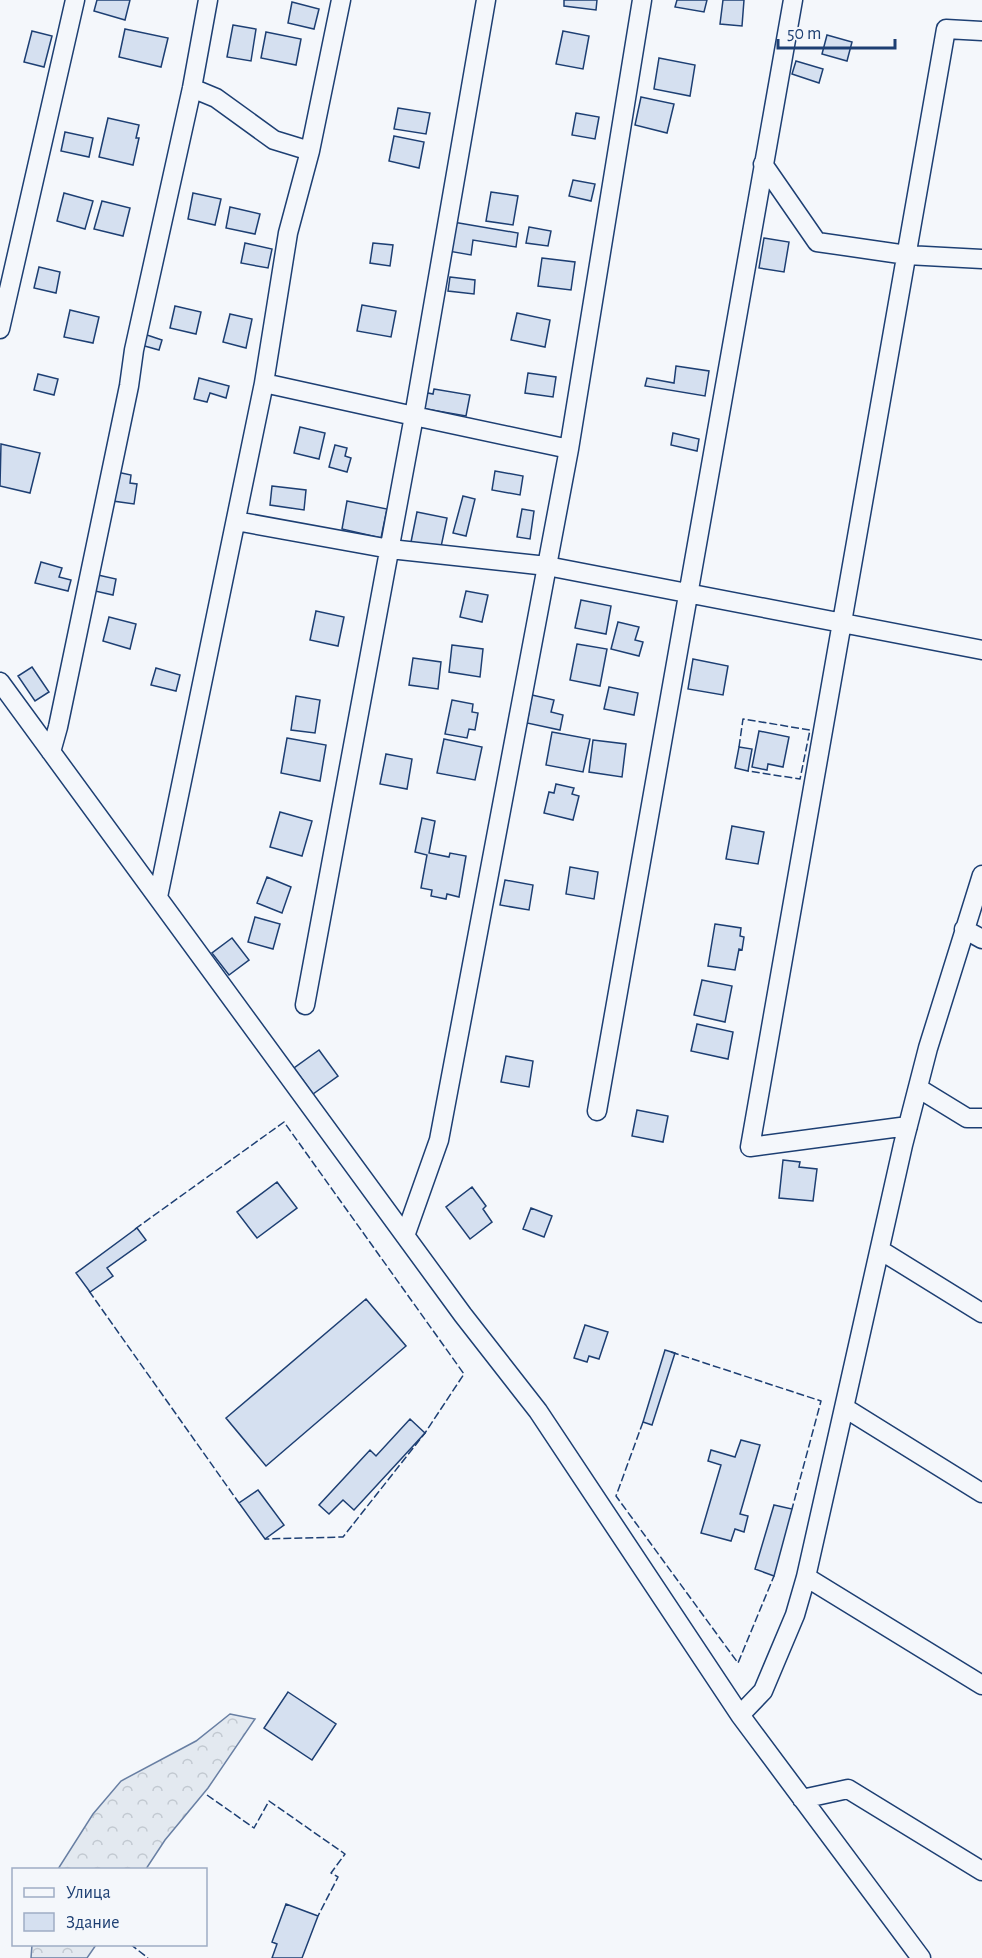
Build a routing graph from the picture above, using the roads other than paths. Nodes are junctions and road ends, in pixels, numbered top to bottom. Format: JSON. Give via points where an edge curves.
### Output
{"nodes":[{"id":1,"x":75,"y":0,"type":"edge"},
{"id":2,"x":208,"y":0,"type":"edge"},
{"id":3,"x":341,"y":0,"type":"edge"},
{"id":4,"x":486,"y":0,"type":"edge"},
{"id":5,"x":642,"y":0,"type":"edge"},
{"id":6,"x":793,"y":0,"type":"edge"},
{"id":7,"x":982,"y":32,"type":"edge"},
{"id":8,"x":192,"y":88,"type":"junction"},
{"id":9,"x":310,"y":151,"type":"junction"},
{"id":10,"x":763,"y":164,"type":"junction"},
{"id":11,"x":907,"y":255,"type":"junction"},
{"id":12,"x":982,"y":259,"type":"edge"},
{"id":13,"x":0,"y":329,"type":"edge"},
{"id":14,"x":264,"y":383,"type":"junction"},
{"id":15,"x":414,"y":416,"type":"junction"},
{"id":16,"x":569,"y":449,"type":"junction"},
{"id":17,"x":236,"y":521,"type":"junction"},
{"id":18,"x":390,"y":549,"type":"junction"},
{"id":19,"x":547,"y":566,"type":"junction"},
{"id":20,"x":687,"y":594,"type":"junction"},
{"id":21,"x":843,"y":624,"type":"junction"},
{"id":22,"x":982,"y":650,"type":"edge"},
{"id":23,"x":0,"y":682,"type":"edge"},
{"id":24,"x":51,"y":752,"type":"junction"},
{"id":25,"x":982,"y":875,"type":"edge"},
{"id":26,"x":158,"y":897,"type":"junction"},
{"id":27,"x":964,"y":929,"type":"junction"},
{"id":28,"x":982,"y":939,"type":"edge"},
{"id":29,"x":305,"y":1005,"type":"dead end"},
{"id":30,"x":918,"y":1088,"type":"junction"},
{"id":31,"x":597,"y":1111,"type":"dead end"},
{"id":32,"x":977,"y":1121,"type":"edge"},
{"id":33,"x":908,"y":1126,"type":"junction"},
{"id":34,"x":405,"y":1236,"type":"junction"},
{"id":35,"x":880,"y":1250,"type":"junction"},
{"id":36,"x":982,"y":1313,"type":"edge"},
{"id":37,"x":845,"y":1408,"type":"junction"},
{"id":38,"x":982,"y":1494,"type":"edge"},
{"id":39,"x":806,"y":1577,"type":"junction"},
{"id":40,"x":982,"y":1684,"type":"edge"},
{"id":41,"x":740,"y":1715,"type":"junction"},
{"id":42,"x":802,"y":1799,"type":"junction"},
{"id":43,"x":982,"y":1871,"type":"edge"},
{"id":44,"x":921,"y":1958,"type":"edge"}],
"edges":[{"from":1,"to":13,"type":"street"},
{"from":2,"to":8,"type":"street"},
{"from":3,"to":9,"type":"street"},
{"from":4,"to":15,"type":"street"},
{"from":5,"to":16,"type":"street"},
{"from":6,"to":10,"type":"street"},
{"from":7,"to":11,"type":"street","via":[[946,30]]},
{"from":8,"to":9,"type":"street","via":[[216,98],[274,140]]},
{"from":8,"to":24,"type":"street"},
{"from":9,"to":14,"type":"street","via":[[288,233]]},
{"from":10,"to":11,"type":"street","via":[[817,242]]},
{"from":10,"to":20,"type":"street"},
{"from":11,"to":12,"type":"street"},
{"from":11,"to":21,"type":"street"},
{"from":14,"to":15,"type":"street"},
{"from":14,"to":17,"type":"street"},
{"from":15,"to":16,"type":"street"},
{"from":15,"to":18,"type":"street"},
{"from":16,"to":19,"type":"street"},
{"from":17,"to":18,"type":"street"},
{"from":17,"to":26,"type":"street"},
{"from":18,"to":19,"type":"street"},
{"from":18,"to":29,"type":"street"},
{"from":19,"to":20,"type":"street"},
{"from":19,"to":34,"type":"street","via":[[439,1140]]},
{"from":20,"to":21,"type":"street"},
{"from":20,"to":31,"type":"street"},
{"from":21,"to":22,"type":"street"},
{"from":21,"to":33,"type":"street","via":[[750,1148]]},
{"from":23,"to":24,"type":"street"},
{"from":24,"to":26,"type":"street"},
{"from":25,"to":27,"type":"street"},
{"from":26,"to":34,"type":"street"},
{"from":27,"to":28,"type":"street"},
{"from":27,"to":30,"type":"street"},
{"from":30,"to":32,"type":"street"},
{"from":30,"to":33,"type":"street"},
{"from":33,"to":35,"type":"street"},
{"from":34,"to":41,"type":"street","via":[[538,1411]]},
{"from":35,"to":36,"type":"street"},
{"from":35,"to":37,"type":"street"},
{"from":37,"to":38,"type":"street"},
{"from":37,"to":39,"type":"street"},
{"from":39,"to":40,"type":"street"},
{"from":39,"to":41,"type":"street","via":[[795,1616],[763,1691]]},
{"from":41,"to":42,"type":"street"},
{"from":42,"to":43,"type":"street","via":[[848,1789]]},
{"from":42,"to":44,"type":"street"}]}
